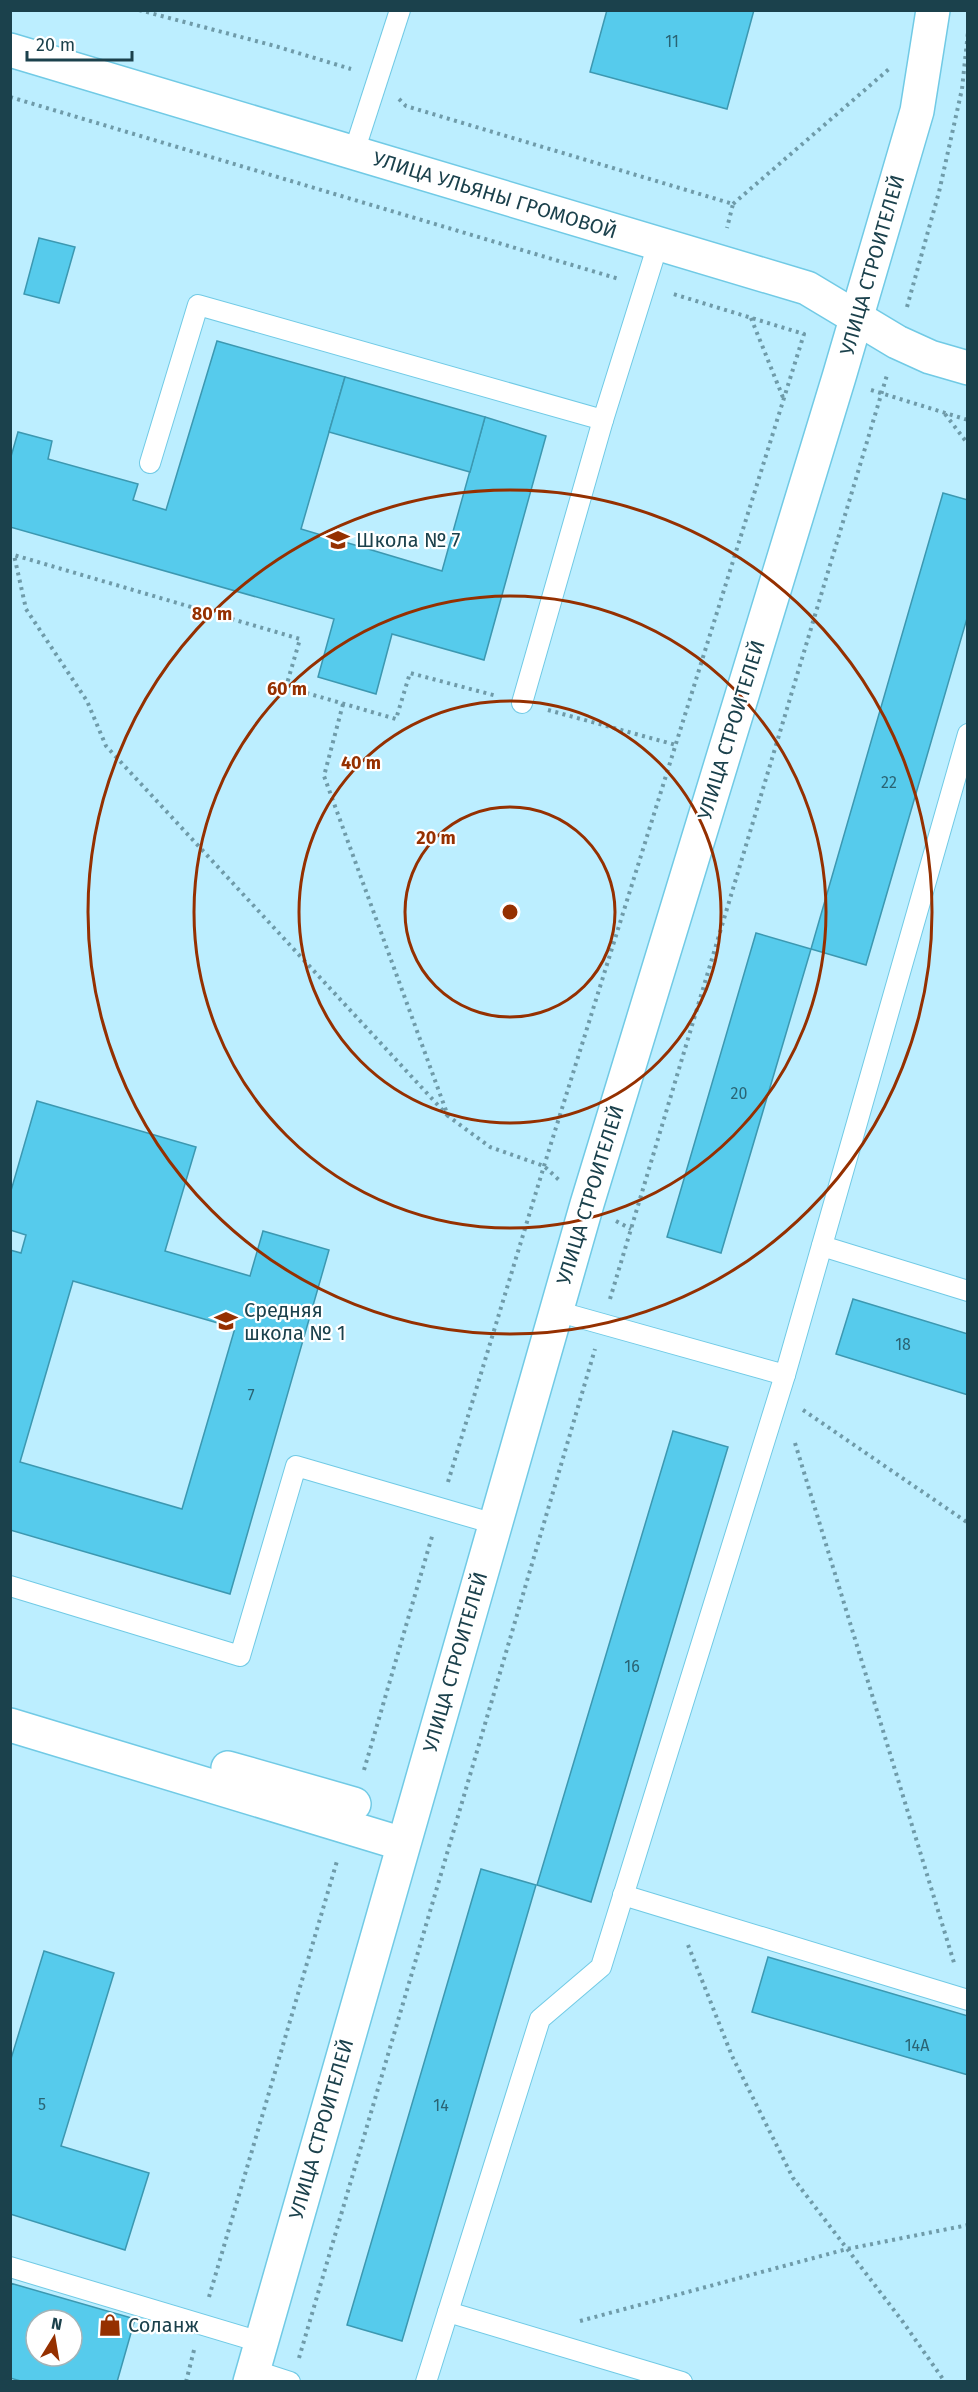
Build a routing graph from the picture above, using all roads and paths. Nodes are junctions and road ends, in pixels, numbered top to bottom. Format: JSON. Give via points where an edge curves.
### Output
{"nodes":[{"id":1,"x":139,"y":10,"type":"edge"},
{"id":2,"x":400,"y":10,"type":"edge"},
{"id":3,"x":933,"y":10,"type":"edge"},
{"id":4,"x":968,"y":32,"type":"edge"},
{"id":5,"x":10,"y":50,"type":"edge"},
{"id":6,"x":894,"y":65,"type":"dead end"},
{"id":7,"x":378,"y":77,"type":"junction"},
{"id":8,"x":10,"y":97,"type":"edge"},
{"id":9,"x":354,"y":152,"type":"junction"},
{"id":10,"x":734,"y":204,"type":"junction"},
{"id":11,"x":658,"y":244,"type":"junction"},
{"id":12,"x":717,"y":261,"type":"junction"},
{"id":13,"x":645,"y":286,"type":"junction"},
{"id":14,"x":705,"y":304,"type":"junction"},
{"id":15,"x":751,"y":318,"type":"junction"},
{"id":16,"x":856,"y":318,"type":"junction"},
{"id":17,"x":897,"y":342,"type":"junction"},
{"id":18,"x":968,"y":368,"type":"edge"},
{"id":19,"x":881,"y":394,"type":"junction"},
{"id":20,"x":784,"y":401,"type":"junction"},
{"id":21,"x":944,"y":413,"type":"junction"},
{"id":22,"x":603,"y":420,"type":"junction"},
{"id":23,"x":968,"y":420,"type":"edge"},
{"id":24,"x":968,"y":444,"type":"edge"},
{"id":25,"x":150,"y":463,"type":"dead end"},
{"id":26,"x":522,"y":703,"type":"dead end"},
{"id":27,"x":968,"y":734,"type":"edge"},
{"id":28,"x":448,"y":1116,"type":"junction"},
{"id":29,"x":544,"y":1166,"type":"junction"},
{"id":30,"x":822,"y":1246,"type":"junction"},
{"id":31,"x":968,"y":1291,"type":"edge"},
{"id":32,"x":556,"y":1311,"type":"junction"},
{"id":33,"x":603,"y":1324,"type":"junction"},
{"id":34,"x":782,"y":1384,"type":"junction"},
{"id":35,"x":440,"y":1508,"type":"junction"},
{"id":36,"x":968,"y":1523,"type":"edge"},
{"id":37,"x":495,"y":1524,"type":"junction"},
{"id":38,"x":10,"y":1586,"type":"edge"},
{"id":39,"x":10,"y":1705,"type":"edge"},
{"id":40,"x":10,"y":1725,"type":"edge"},
{"id":41,"x":350,"y":1815,"type":"junction"},
{"id":42,"x":403,"y":1844,"type":"junction"},
{"id":43,"x":623,"y":1895,"type":"junction"},
{"id":44,"x":675,"y":1911,"type":"junction"},
{"id":45,"x":966,"y":2000,"type":"edge"},
{"id":46,"x":968,"y":2225,"type":"edge"},
{"id":47,"x":848,"y":2249,"type":"junction"},
{"id":48,"x":10,"y":2267,"type":"edge"},
{"id":49,"x":448,"y":2312,"type":"junction"},
{"id":50,"x":201,"y":2326,"type":"junction"},
{"id":51,"x":527,"y":2335,"type":"junction"},
{"id":52,"x":299,"y":2358,"type":"dead end"},
{"id":53,"x":254,"y":2365,"type":"edge"},
{"id":54,"x":290,"y":2382,"type":"edge"},
{"id":55,"x":426,"y":2382,"type":"edge"},
{"id":56,"x":682,"y":2382,"type":"edge"},
{"id":57,"x":945,"y":2382,"type":"edge"}],
"edges":[{"from":1,"to":7,"type":"path"},
{"from":2,"to":7,"type":"lane"},
{"from":3,"to":16,"type":"street","name":"УЛИЦА СТРОИТЕЛЕЙ","via":[[917,111]]},
{"from":4,"to":17,"type":"path","via":[[962,89],[939,192]]},
{"from":5,"to":9,"type":"street","name":"УЛИЦА УЛЬЯНЫ ГРОМОВОЙ"},
{"from":6,"to":10,"type":"path"},
{"from":7,"to":9,"type":"lane"},
{"from":7,"to":10,"type":"path","via":[[406,106]]},
{"from":8,"to":13,"type":"path"},
{"from":9,"to":11,"type":"street","name":"УЛИЦА УЛЬЯНЫ ГРОМОВОЙ"},
{"from":10,"to":12,"type":"path"},
{"from":11,"to":12,"type":"street","name":"УЛИЦА УЛЬЯНЫ ГРОМОВОЙ"},
{"from":11,"to":13,"type":"lane"},
{"from":12,"to":14,"type":"path"},
{"from":12,"to":16,"type":"street","name":"УЛИЦА УЛЬЯНЫ ГРОМОВОЙ","via":[[807,288]]},
{"from":13,"to":14,"type":"path"},
{"from":13,"to":22,"type":"lane"},
{"from":14,"to":15,"type":"path"},
{"from":15,"to":20,"type":"path"},
{"from":15,"to":20,"type":"path","via":[[804,334]]},
{"from":16,"to":17,"type":"street","name":"УЛИЦА УЛЬЯНЫ ГРОМОВОЙ"},
{"from":16,"to":32,"type":"street","name":"УЛИЦА СТРОИТЕЛЕЙ"},
{"from":17,"to":18,"type":"street","name":"УЛИЦА УЛЬЯНЫ ГРОМОВОЙ"},
{"from":17,"to":19,"type":"path"},
{"from":19,"to":21,"type":"path"},
{"from":19,"to":33,"type":"path"},
{"from":20,"to":29,"type":"path"},
{"from":21,"to":23,"type":"path"},
{"from":21,"to":24,"type":"path"},
{"from":22,"to":25,"type":"lane","via":[[198,305]]},
{"from":22,"to":26,"type":"lane"},
{"from":27,"to":30,"type":"lane"},
{"from":28,"to":28,"type":"path","via":[[106,746],[87,701],[26,609],[14,555],[300,639],[286,687],[343,704],[324,776]]},
{"from":28,"to":29,"type":"path","via":[[490,1147]]},
{"from":29,"to":35,"type":"path"},
{"from":30,"to":31,"type":"lane"},
{"from":30,"to":34,"type":"lane"},
{"from":32,"to":33,"type":"lane"},
{"from":32,"to":37,"type":"street","name":"УЛИЦА СТРОИТЕЛЕЙ"},
{"from":33,"to":34,"type":"lane"},
{"from":33,"to":52,"type":"path"},
{"from":34,"to":36,"type":"path"},
{"from":34,"to":43,"type":"lane"},
{"from":34,"to":45,"type":"path"},
{"from":35,"to":37,"type":"lane"},
{"from":35,"to":38,"type":"lane","via":[[296,1467],[240,1656]]},
{"from":35,"to":41,"type":"path"},
{"from":37,"to":42,"type":"street","name":"УЛИЦА СТРОИТЕЛЕЙ"},
{"from":39,"to":41,"type":"street"},
{"from":40,"to":41,"type":"street"},
{"from":41,"to":42,"type":"street"},
{"from":41,"to":50,"type":"path"},
{"from":42,"to":53,"type":"street","name":"УЛИЦА СТРОИТЕЛЕЙ"},
{"from":43,"to":44,"type":"lane"},
{"from":43,"to":49,"type":"lane","via":[[602,1967],[540,2019]]},
{"from":44,"to":45,"type":"lane"},
{"from":44,"to":47,"type":"path","via":[[732,2056],[793,2178]]},
{"from":46,"to":47,"type":"path"},
{"from":47,"to":51,"type":"path"},
{"from":47,"to":57,"type":"path"},
{"from":48,"to":50,"type":"lane"},
{"from":49,"to":51,"type":"lane"},
{"from":49,"to":55,"type":"lane"},
{"from":50,"to":53,"type":"lane"},
{"from":51,"to":56,"type":"lane"},
{"from":53,"to":54,"type":"lane"}]}
